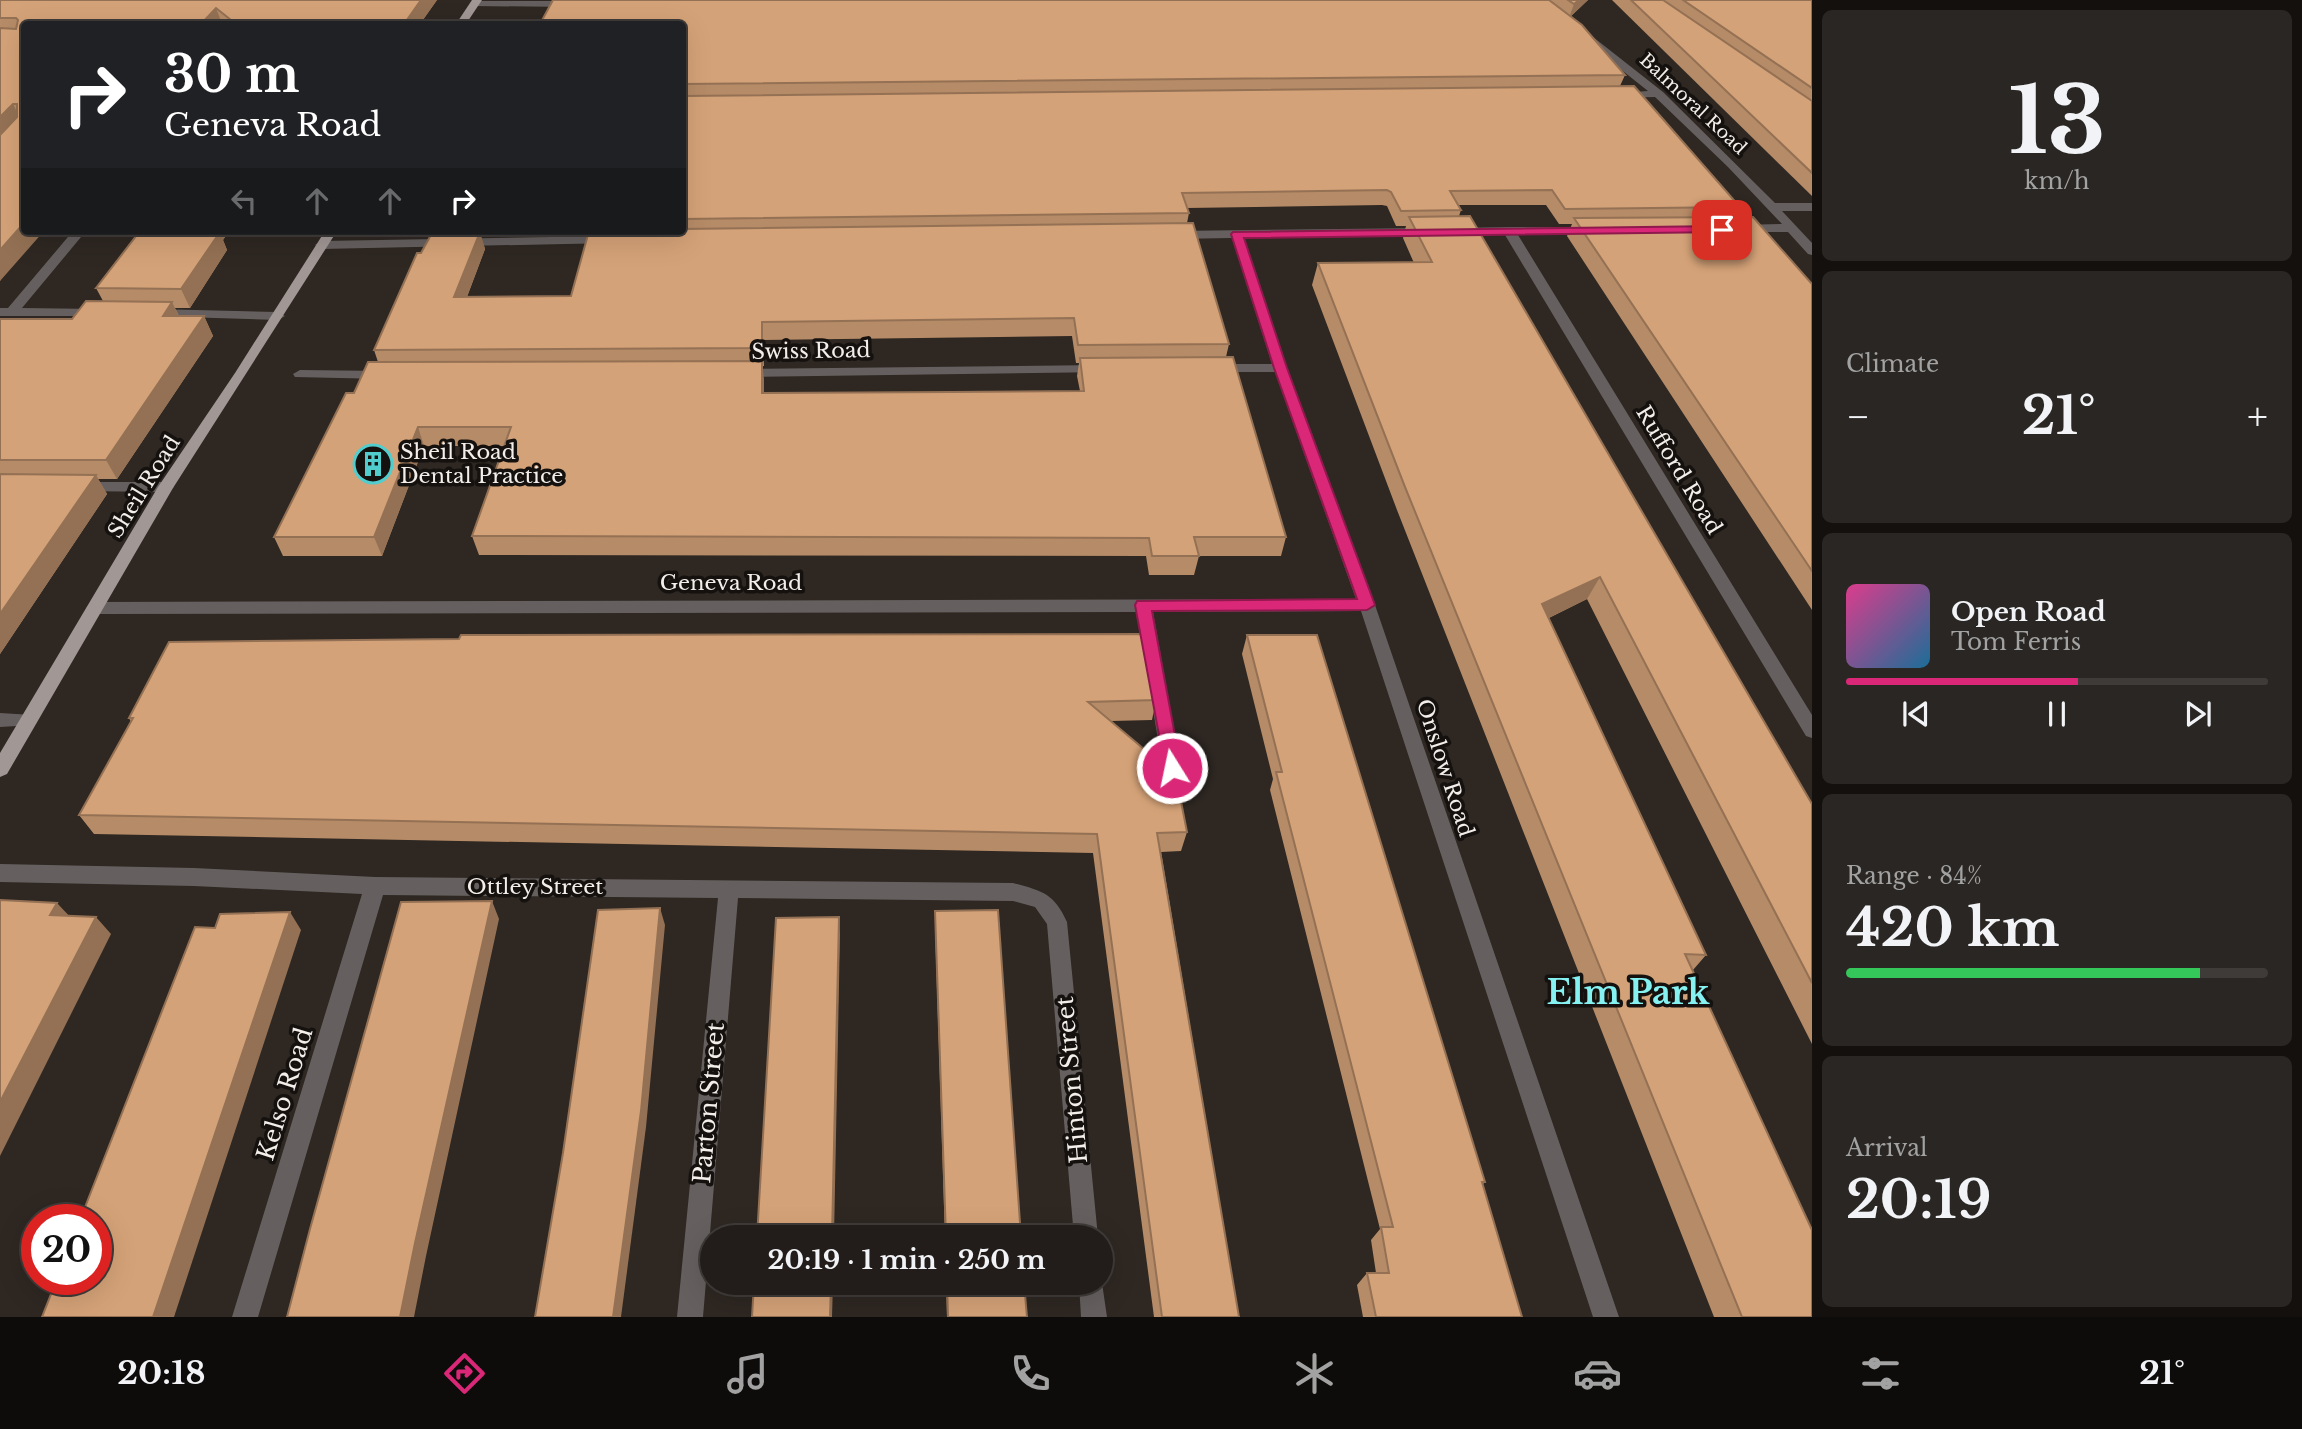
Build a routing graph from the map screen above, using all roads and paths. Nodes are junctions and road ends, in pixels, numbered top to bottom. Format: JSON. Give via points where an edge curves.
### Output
{"nodes":[{"id":1,"x":476,"y":2,"type":"edge"},
{"id":2,"x":582,"y":4,"type":"edge"},
{"id":3,"x":463,"y":21,"type":"edge"},
{"id":4,"x":1574,"y":28,"type":"edge"},
{"id":5,"x":1659,"y":94,"type":"junction"},
{"id":6,"x":1608,"y":96,"type":"edge"},
{"id":7,"x":1812,"y":206,"type":"edge"},
{"id":8,"x":1772,"y":207,"type":"junction"},
{"id":9,"x":1791,"y":228,"type":"junction"},
{"id":10,"x":1726,"y":229,"type":"edge"},
{"id":11,"x":1509,"y":231,"type":"junction"},
{"id":12,"x":1604,"y":231,"type":"edge"},
{"id":13,"x":1237,"y":234,"type":"junction"},
{"id":14,"x":76,"y":235,"type":"edge"},
{"id":15,"x":328,"y":235,"type":"edge"},
{"id":16,"x":1164,"y":235,"type":"edge"},
{"id":17,"x":623,"y":240,"type":"edge"},
{"id":18,"x":321,"y":245,"type":"junction"},
{"id":19,"x":1812,"y":251,"type":"edge"},
{"id":20,"x":6,"y":312,"type":"edge"},
{"id":21,"x":112,"y":313,"type":"edge"},
{"id":22,"x":138,"y":313,"type":"edge"},
{"id":23,"x":278,"y":316,"type":"junction"},
{"id":24,"x":1280,"y":368,"type":"junction"},
{"id":25,"x":1115,"y":369,"type":"edge"},
{"id":26,"x":1198,"y":369,"type":"edge"},
{"id":27,"x":729,"y":373,"type":"edge"},
{"id":28,"x":300,"y":374,"type":"dead end"},
{"id":29,"x":394,"y":374,"type":"edge"},
{"id":30,"x":69,"y":487,"type":"edge"},
{"id":31,"x":166,"y":487,"type":"junction"},
{"id":32,"x":1143,"y":605,"type":"junction"},
{"id":33,"x":1367,"y":605,"type":"junction"},
{"id":34,"x":94,"y":608,"type":"junction"},
{"id":35,"x":0,"y":720,"type":"edge"},
{"id":36,"x":27,"y":720,"type":"junction"},
{"id":37,"x":1812,"y":731,"type":"edge"},
{"id":38,"x":1172,"y":768,"type":"dead end"},
{"id":39,"x":0,"y":769,"type":"edge"},
{"id":40,"x":0,"y":873,"type":"edge"},
{"id":41,"x":375,"y":886,"type":"junction"},
{"id":42,"x":729,"y":889,"type":"junction"},
{"id":43,"x":1057,"y":922,"type":"joint"},
{"id":44,"x":1085,"y":1225,"type":"edge"},
{"id":45,"x":1092,"y":1295,"type":"edge"},
{"id":46,"x":245,"y":1317,"type":"edge"},
{"id":47,"x":690,"y":1317,"type":"edge"},
{"id":48,"x":1094,"y":1317,"type":"edge"},
{"id":49,"x":1606,"y":1317,"type":"edge"}],
"edges":[{"from":1,"to":2,"type":"street"},
{"from":1,"to":3,"type":"main road"},
{"from":4,"to":5,"type":"street","name":"Balmoral Road"},
{"from":5,"to":6,"type":"street"},
{"from":5,"to":8,"type":"street","name":"Balmoral Road","via":[[1728,158]]},
{"from":7,"to":8,"type":"street"},
{"from":8,"to":9,"type":"street","name":"Balmoral Road"},
{"from":9,"to":10,"type":"street"},
{"from":9,"to":19,"type":"street","name":"Balmoral Road"},
{"from":11,"to":12,"type":"street"},
{"from":11,"to":13,"type":"street"},
{"from":11,"to":37,"type":"street","name":"Rufford Road"},
{"from":13,"to":16,"type":"street"},
{"from":13,"to":24,"type":"street","name":"Onslow Road"},
{"from":14,"to":20,"type":"street"},
{"from":15,"to":18,"type":"main road","name":"Sheil Road"},
{"from":17,"to":18,"type":"street"},
{"from":18,"to":23,"type":"main road","name":"Sheil Road"},
{"from":20,"to":21,"type":"street"},
{"from":22,"to":23,"type":"street"},
{"from":23,"to":31,"type":"main road","name":"Sheil Road"},
{"from":24,"to":26,"type":"street"},
{"from":24,"to":33,"type":"street","name":"Onslow Road"},
{"from":25,"to":27,"type":"street","name":"Swiss Road"},
{"from":28,"to":29,"type":"street"},
{"from":30,"to":31,"type":"street"},
{"from":31,"to":34,"type":"main road","name":"Sheil Road"},
{"from":32,"to":33,"type":"street","name":"Geneva Road"},
{"from":32,"to":34,"type":"street","name":"Geneva Road"},
{"from":32,"to":38,"type":"street"},
{"from":33,"to":49,"type":"street","name":"Onslow Road"},
{"from":34,"to":36,"type":"main road","name":"Sheil Road"},
{"from":35,"to":36,"type":"street"},
{"from":36,"to":39,"type":"main road","name":"Sheil Road"},
{"from":40,"to":41,"type":"street","name":"Ottley Street"},
{"from":41,"to":42,"type":"street","name":"Ottley Street"},
{"from":41,"to":46,"type":"street","name":"Kelso Road"},
{"from":42,"to":43,"type":"street","name":"Ottley Street","via":[[1013,892],[1042,900]]},
{"from":42,"to":47,"type":"street","name":"Parton Street"},
{"from":43,"to":44,"type":"street","name":"Hinton Street"},
{"from":45,"to":48,"type":"street"}]}
